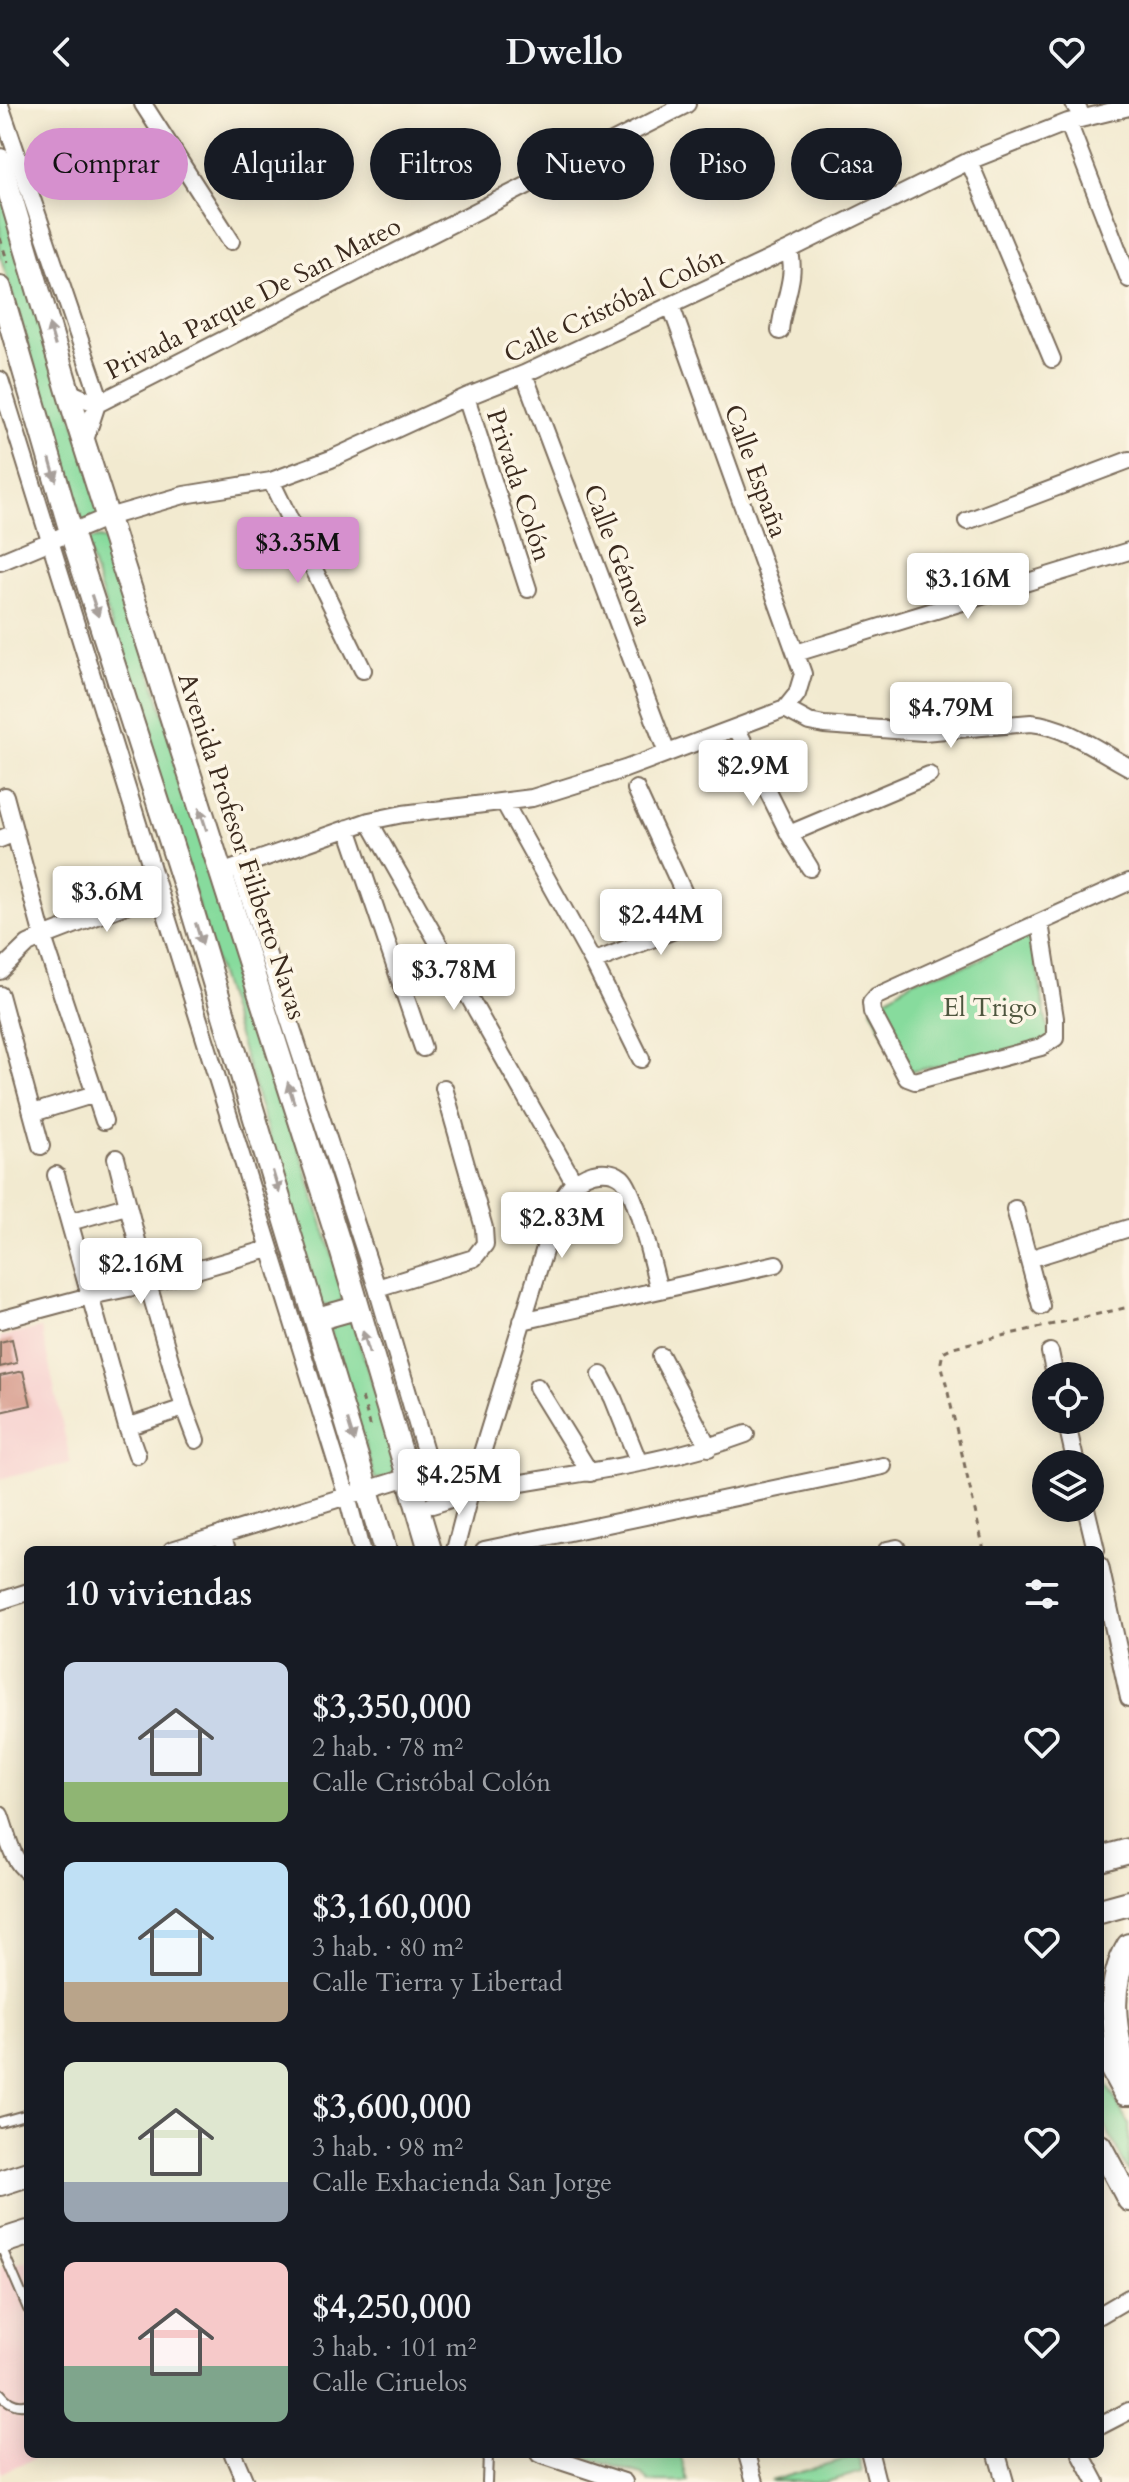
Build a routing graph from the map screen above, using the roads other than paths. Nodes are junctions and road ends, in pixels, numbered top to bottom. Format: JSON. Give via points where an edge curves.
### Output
{"nodes":[{"id":1,"x":143,"y":104,"type":"edge"},
{"id":2,"x":687,"y":104,"type":"edge"},
{"id":3,"x":0,"y":105,"type":"edge"},
{"id":4,"x":1129,"y":107,"type":"edge"},
{"id":5,"x":1076,"y":115,"type":"edge"},
{"id":6,"x":0,"y":160,"type":"edge"},
{"id":7,"x":969,"y":161,"type":"junction"},
{"id":8,"x":231,"y":241,"type":"dead end"},
{"id":9,"x":789,"y":250,"type":"junction"},
{"id":10,"x":1129,"y":279,"type":"edge"},
{"id":11,"x":0,"y":288,"type":"edge"},
{"id":12,"x":671,"y":306,"type":"junction"},
{"id":13,"x":780,"y":331,"type":"dead end"},
{"id":14,"x":1052,"y":359,"type":"dead end"},
{"id":15,"x":524,"y":374,"type":"junction"},
{"id":16,"x":0,"y":380,"type":"edge"},
{"id":17,"x":69,"y":392,"type":"junction"},
{"id":18,"x":466,"y":397,"type":"junction"},
{"id":19,"x":99,"y":403,"type":"junction"},
{"id":20,"x":84,"y":443,"type":"junction"},
{"id":21,"x":1129,"y":460,"type":"edge"},
{"id":22,"x":271,"y":481,"type":"junction"},
{"id":23,"x":108,"y":517,"type":"junction"},
{"id":24,"x":967,"y":521,"type":"dead end"},
{"id":25,"x":71,"y":532,"type":"junction"},
{"id":26,"x":49,"y":541,"type":"junction"},
{"id":27,"x":1129,"y":551,"type":"edge"},
{"id":28,"x":0,"y":562,"type":"edge"},
{"id":29,"x":528,"y":589,"type":"dead end"},
{"id":30,"x":796,"y":653,"type":"junction"},
{"id":31,"x":363,"y":670,"type":"dead end"},
{"id":32,"x":785,"y":709,"type":"junction"},
{"id":33,"x":737,"y":729,"type":"junction"},
{"id":34,"x":667,"y":753,"type":"junction"},
{"id":35,"x":1129,"y":767,"type":"edge"},
{"id":36,"x":929,"y":775,"type":"dead end"},
{"id":37,"x":636,"y":789,"type":"dead end"},
{"id":38,"x":5,"y":796,"type":"dead end"},
{"id":39,"x":504,"y":802,"type":"junction"},
{"id":40,"x":369,"y":821,"type":"junction"},
{"id":41,"x":348,"y":828,"type":"junction"},
{"id":42,"x":789,"y":834,"type":"junction"},
{"id":43,"x":8,"y":836,"type":"edge"},
{"id":44,"x":810,"y":868,"type":"dead end"},
{"id":45,"x":230,"y":870,"type":"junction"},
{"id":46,"x":1129,"y":882,"type":"edge"},
{"id":47,"x":157,"y":893,"type":"junction"},
{"id":48,"x":1040,"y":923,"type":"junction"},
{"id":49,"x":43,"y":937,"type":"junction"},
{"id":50,"x":593,"y":962,"type":"junction"},
{"id":51,"x":0,"y":971,"type":"edge"},
{"id":52,"x":0,"y":995,"type":"edge"},
{"id":53,"x":423,"y":1048,"type":"dead end"},
{"id":54,"x":641,"y":1059,"type":"dead end"},
{"id":55,"x":444,"y":1088,"type":"dead end"},
{"id":56,"x":95,"y":1094,"type":"junction"},
{"id":57,"x":33,"y":1113,"type":"junction"},
{"id":58,"x":104,"y":1121,"type":"dead end"},
{"id":59,"x":41,"y":1146,"type":"dead end"},
{"id":60,"x":116,"y":1158,"type":"dead end"},
{"id":61,"x":56,"y":1175,"type":"dead end"},
{"id":62,"x":574,"y":1182,"type":"junction"},
{"id":63,"x":126,"y":1206,"type":"junction"},
{"id":64,"x":1015,"y":1209,"type":"dead end"},
{"id":65,"x":70,"y":1222,"type":"junction"},
{"id":66,"x":1129,"y":1228,"type":"edge"},
{"id":67,"x":269,"y":1249,"type":"junction"},
{"id":68,"x":1029,"y":1259,"type":"junction"},
{"id":69,"x":776,"y":1264,"type":"dead end"},
{"id":70,"x":148,"y":1284,"type":"junction"},
{"id":71,"x":377,"y":1288,"type":"junction"},
{"id":72,"x":659,"y":1290,"type":"junction"},
{"id":73,"x":90,"y":1296,"type":"junction"},
{"id":74,"x":1041,"y":1306,"type":"dead end"},
{"id":75,"x":356,"y":1308,"type":"junction"},
{"id":76,"x":317,"y":1319,"type":"junction"},
{"id":77,"x":0,"y":1320,"type":"edge"},
{"id":78,"x":522,"y":1321,"type":"junction"},
{"id":79,"x":1050,"y":1352,"type":"dead end"},
{"id":80,"x":661,"y":1356,"type":"dead end"},
{"id":81,"x":1052,"y":1362,"type":"edge"},
{"id":82,"x":601,"y":1375,"type":"dead end"},
{"id":83,"x":537,"y":1387,"type":"dead end"},
{"id":84,"x":184,"y":1408,"type":"junction"},
{"id":85,"x":127,"y":1427,"type":"junction"},
{"id":86,"x":746,"y":1434,"type":"dead end"},
{"id":87,"x":196,"y":1440,"type":"dead end"},
{"id":88,"x":709,"y":1448,"type":"junction"},
{"id":89,"x":137,"y":1455,"type":"dead end"},
{"id":90,"x":639,"y":1463,"type":"junction"},
{"id":91,"x":883,"y":1466,"type":"dead end"},
{"id":92,"x":431,"y":1470,"type":"junction"},
{"id":93,"x":590,"y":1473,"type":"junction"},
{"id":94,"x":408,"y":1477,"type":"junction"},
{"id":95,"x":470,"y":1492,"type":"junction"},
{"id":96,"x":357,"y":1493,"type":"junction"},
{"id":97,"x":440,"y":1502,"type":"junction"},
{"id":98,"x":416,"y":1509,"type":"junction"},
{"id":99,"x":1089,"y":1522,"type":"edge"},
{"id":100,"x":225,"y":1542,"type":"edge"},
{"id":101,"x":198,"y":1546,"type":"edge"},
{"id":102,"x":361,"y":1546,"type":"edge"},
{"id":103,"x":383,"y":1546,"type":"edge"},
{"id":104,"x":430,"y":1546,"type":"edge"},
{"id":105,"x":456,"y":1546,"type":"edge"},
{"id":106,"x":503,"y":1546,"type":"edge"},
{"id":107,"x":1095,"y":1546,"type":"edge"},
{"id":108,"x":1104,"y":1578,"type":"edge"},
{"id":109,"x":24,"y":1593,"type":"edge"},
{"id":110,"x":0,"y":1601,"type":"edge"},
{"id":111,"x":1122,"y":1632,"type":"edge"},
{"id":112,"x":1129,"y":1698,"type":"edge"},
{"id":113,"x":0,"y":1815,"type":"edge"},
{"id":114,"x":1129,"y":1851,"type":"edge"},
{"id":115,"x":1104,"y":1858,"type":"edge"},
{"id":116,"x":24,"y":1869,"type":"edge"},
{"id":117,"x":1129,"y":1903,"type":"edge"},
{"id":118,"x":1104,"y":1910,"type":"edge"},
{"id":119,"x":1129,"y":1946,"type":"edge"},
{"id":120,"x":1104,"y":2055,"type":"edge"},
{"id":121,"x":1129,"y":2093,"type":"edge"},
{"id":122,"x":1129,"y":2102,"type":"edge"},
{"id":123,"x":24,"y":2115,"type":"edge"},
{"id":124,"x":0,"y":2122,"type":"edge"},
{"id":125,"x":1104,"y":2153,"type":"edge"},
{"id":126,"x":24,"y":2175,"type":"edge"},
{"id":127,"x":1,"y":2181,"type":"edge"},
{"id":128,"x":1129,"y":2200,"type":"edge"},
{"id":129,"x":24,"y":2234,"type":"edge"},
{"id":130,"x":0,"y":2243,"type":"edge"},
{"id":131,"x":1129,"y":2298,"type":"edge"},
{"id":132,"x":24,"y":2300,"type":"edge"},
{"id":133,"x":1104,"y":2313,"type":"edge"},
{"id":134,"x":0,"y":2393,"type":"edge"},
{"id":135,"x":24,"y":2405,"type":"edge"},
{"id":136,"x":1129,"y":2411,"type":"edge"},
{"id":137,"x":1104,"y":2424,"type":"edge"},
{"id":138,"x":235,"y":2458,"type":"edge"},
{"id":139,"x":488,"y":2458,"type":"edge"},
{"id":140,"x":551,"y":2458,"type":"edge"},
{"id":141,"x":748,"y":2458,"type":"edge"},
{"id":142,"x":871,"y":2458,"type":"edge"},
{"id":143,"x":998,"y":2458,"type":"edge"},
{"id":144,"x":1083,"y":2458,"type":"edge"},
{"id":145,"x":245,"y":2482,"type":"edge"},
{"id":146,"x":487,"y":2482,"type":"edge"},
{"id":147,"x":624,"y":2482,"type":"edge"},
{"id":148,"x":755,"y":2482,"type":"edge"},
{"id":149,"x":877,"y":2482,"type":"edge"},
{"id":150,"x":1005,"y":2482,"type":"edge"},
{"id":151,"x":1096,"y":2482,"type":"edge"}],
"edges":[{"from":1,"to":8,"type":"street"},
{"from":2,"to":19,"type":"street","name":"Privada Parque De San Mateo"},
{"from":3,"to":19,"type":"street"},
{"from":4,"to":5,"type":"street","name":"Calle Cristóbal Colón"},
{"from":5,"to":7,"type":"street","name":"Calle Cristóbal Colón"},
{"from":5,"to":10,"type":"street"},
{"from":17,"to":6,"type":"main road","name":"Avenida Profesor Filiberto Navas","one_way":true},
{"from":7,"to":9,"type":"street","name":"Calle Cristóbal Colón"},
{"from":7,"to":14,"type":"street"},
{"from":9,"to":12,"type":"street","name":"Calle Cristóbal Colón"},
{"from":9,"to":13,"type":"street","via":[[792,271]]},
{"from":11,"to":25,"type":"main road","one_way":true},
{"from":12,"to":15,"type":"street","name":"Calle Cristóbal Colón"},
{"from":12,"to":30,"type":"street","name":"Calle España"},
{"from":15,"to":18,"type":"street","name":"Calle Cristóbal Colón"},
{"from":15,"to":34,"type":"street","name":"Calle Génova"},
{"from":16,"to":26,"type":"street"},
{"from":17,"to":19,"type":"street","name":"Privada Parque De San Mateo"},
{"from":17,"to":20,"type":"main road","name":"Avenida Profesor Filiberto Navas"},
{"from":18,"to":22,"type":"street","name":"Calle Cristóbal Colón"},
{"from":18,"to":29,"type":"street","name":"Privada Colón"},
{"from":19,"to":20,"type":"street","name":"Privada Parque De San Mateo"},
{"from":20,"to":23,"type":"main road","name":"Avenida Profesor Filiberto Navas"},
{"from":21,"to":24,"type":"street"},
{"from":22,"to":23,"type":"street","name":"Calle Cristóbal Colón","via":[[184,495]]},
{"from":22,"to":31,"type":"street"},
{"from":23,"to":25,"type":"street","name":"Calle Cristóbal Colón"},
{"from":45,"to":23,"type":"main road","name":"Avenida Profesor Filiberto Navas","one_way":true},
{"from":25,"to":26,"type":"street","name":"Calle Cristóbal Colón"},
{"from":25,"to":76,"type":"main road","one_way":true},
{"from":26,"to":28,"type":"street","name":"Calle Cristóbal Colón"},
{"from":26,"to":47,"type":"street"},
{"from":27,"to":30,"type":"street"},
{"from":30,"to":32,"type":"street","name":"Calle España","via":[[801,687]]},
{"from":32,"to":33,"type":"street"},
{"from":32,"to":35,"type":"street","via":[[824,725],[908,731],[1049,725]]},
{"from":33,"to":34,"type":"street"},
{"from":33,"to":42,"type":"street"},
{"from":34,"to":39,"type":"street","via":[[532,798]]},
{"from":36,"to":42,"type":"street"},
{"from":37,"to":50,"type":"street","via":[[694,915],[677,929]]},
{"from":38,"to":43,"type":"street"},
{"from":39,"to":40,"type":"street"},
{"from":39,"to":50,"type":"street"},
{"from":40,"to":41,"type":"street"},
{"from":40,"to":62,"type":"street"},
{"from":41,"to":45,"type":"street"},
{"from":41,"to":53,"type":"street"},
{"from":42,"to":44,"type":"street"},
{"from":43,"to":49,"type":"street"},
{"from":45,"to":71,"type":"street"},
{"from":75,"to":45,"type":"main road","name":"Avenida Profesor Filiberto Navas","one_way":true},
{"from":46,"to":48,"type":"street"},
{"from":47,"to":49,"type":"street"},
{"from":47,"to":67,"type":"street"},
{"from":48,"to":48,"type":"street","via":[[1055,1038],[1041,1047],[915,1081],[907,1078],[871,1003]]},
{"from":49,"to":51,"type":"street"},
{"from":49,"to":56,"type":"street"},
{"from":50,"to":54,"type":"street"},
{"from":52,"to":57,"type":"street"},
{"from":55,"to":71,"type":"street","via":[[485,1244],[474,1258]]},
{"from":56,"to":57,"type":"street"},
{"from":56,"to":58,"type":"street"},
{"from":57,"to":59,"type":"street"},
{"from":60,"to":63,"type":"street"},
{"from":61,"to":65,"type":"street"},
{"from":62,"to":72,"type":"street","via":[[599,1172],[623,1179]]},
{"from":62,"to":78,"type":"street","via":[[556,1212]]},
{"from":63,"to":65,"type":"street"},
{"from":63,"to":70,"type":"street"},
{"from":64,"to":68,"type":"street"},
{"from":65,"to":73,"type":"street"},
{"from":66,"to":68,"type":"street"},
{"from":67,"to":70,"type":"street"},
{"from":67,"to":96,"type":"street"},
{"from":68,"to":74,"type":"street"},
{"from":69,"to":72,"type":"street"},
{"from":70,"to":73,"type":"street"},
{"from":70,"to":84,"type":"street"},
{"from":71,"to":92,"type":"street"},
{"from":72,"to":78,"type":"street"},
{"from":73,"to":77,"type":"street"},
{"from":73,"to":85,"type":"street"},
{"from":75,"to":76,"type":"main road"},
{"from":94,"to":75,"type":"main road","name":"Avenida Profesor Filiberto Navas","one_way":true},
{"from":76,"to":96,"type":"main road","one_way":true},
{"from":78,"to":95,"type":"street"},
{"from":79,"to":81,"type":"street"},
{"from":80,"to":88,"type":"street"},
{"from":82,"to":90,"type":"street"},
{"from":83,"to":93,"type":"street"},
{"from":84,"to":85,"type":"street"},
{"from":84,"to":87,"type":"street"},
{"from":85,"to":89,"type":"street"},
{"from":86,"to":88,"type":"street"},
{"from":88,"to":90,"type":"street"},
{"from":90,"to":93,"type":"street"},
{"from":91,"to":106,"type":"street"},
{"from":92,"to":94,"type":"street"},
{"from":92,"to":97,"type":"street"},
{"from":93,"to":95,"type":"street"},
{"from":94,"to":96,"type":"street"},
{"from":94,"to":98,"type":"main road","name":"Avenida Profesor Filiberto Navas"},
{"from":95,"to":97,"type":"street"},
{"from":95,"to":105,"type":"street"},
{"from":96,"to":100,"type":"street"},
{"from":96,"to":102,"type":"street"},
{"from":96,"to":103,"type":"main road"},
{"from":97,"to":98,"type":"street"},
{"from":98,"to":104,"type":"main road","name":"Avenida Profesor Filiberto Navas"},
{"from":99,"to":107,"type":"street"},
{"from":100,"to":101,"type":"street"},
{"from":108,"to":111,"type":"street"},
{"from":109,"to":110,"type":"street"},
{"from":111,"to":112,"type":"street"},
{"from":113,"to":116,"type":"street"},
{"from":114,"to":115,"type":"main road"},
{"from":117,"to":118,"type":"main road"},
{"from":119,"to":121,"type":"main road","via":[[1119,1965],[1114,1998]]},
{"from":120,"to":122,"type":"main road"},
{"from":123,"to":124,"type":"lane"},
{"from":125,"to":128,"type":"main road"},
{"from":126,"to":127,"type":"main road"},
{"from":129,"to":130,"type":"main road"},
{"from":130,"to":132,"type":"lane"},
{"from":131,"to":133,"type":"street"},
{"from":134,"to":135,"type":"lane","via":[[7,2402]]},
{"from":136,"to":137,"type":"street"},
{"from":138,"to":145,"type":"street"},
{"from":139,"to":146,"type":"lane"},
{"from":140,"to":147,"type":"street"},
{"from":141,"to":148,"type":"street"},
{"from":142,"to":149,"type":"street"},
{"from":143,"to":150,"type":"street"},
{"from":144,"to":151,"type":"street"}]}
